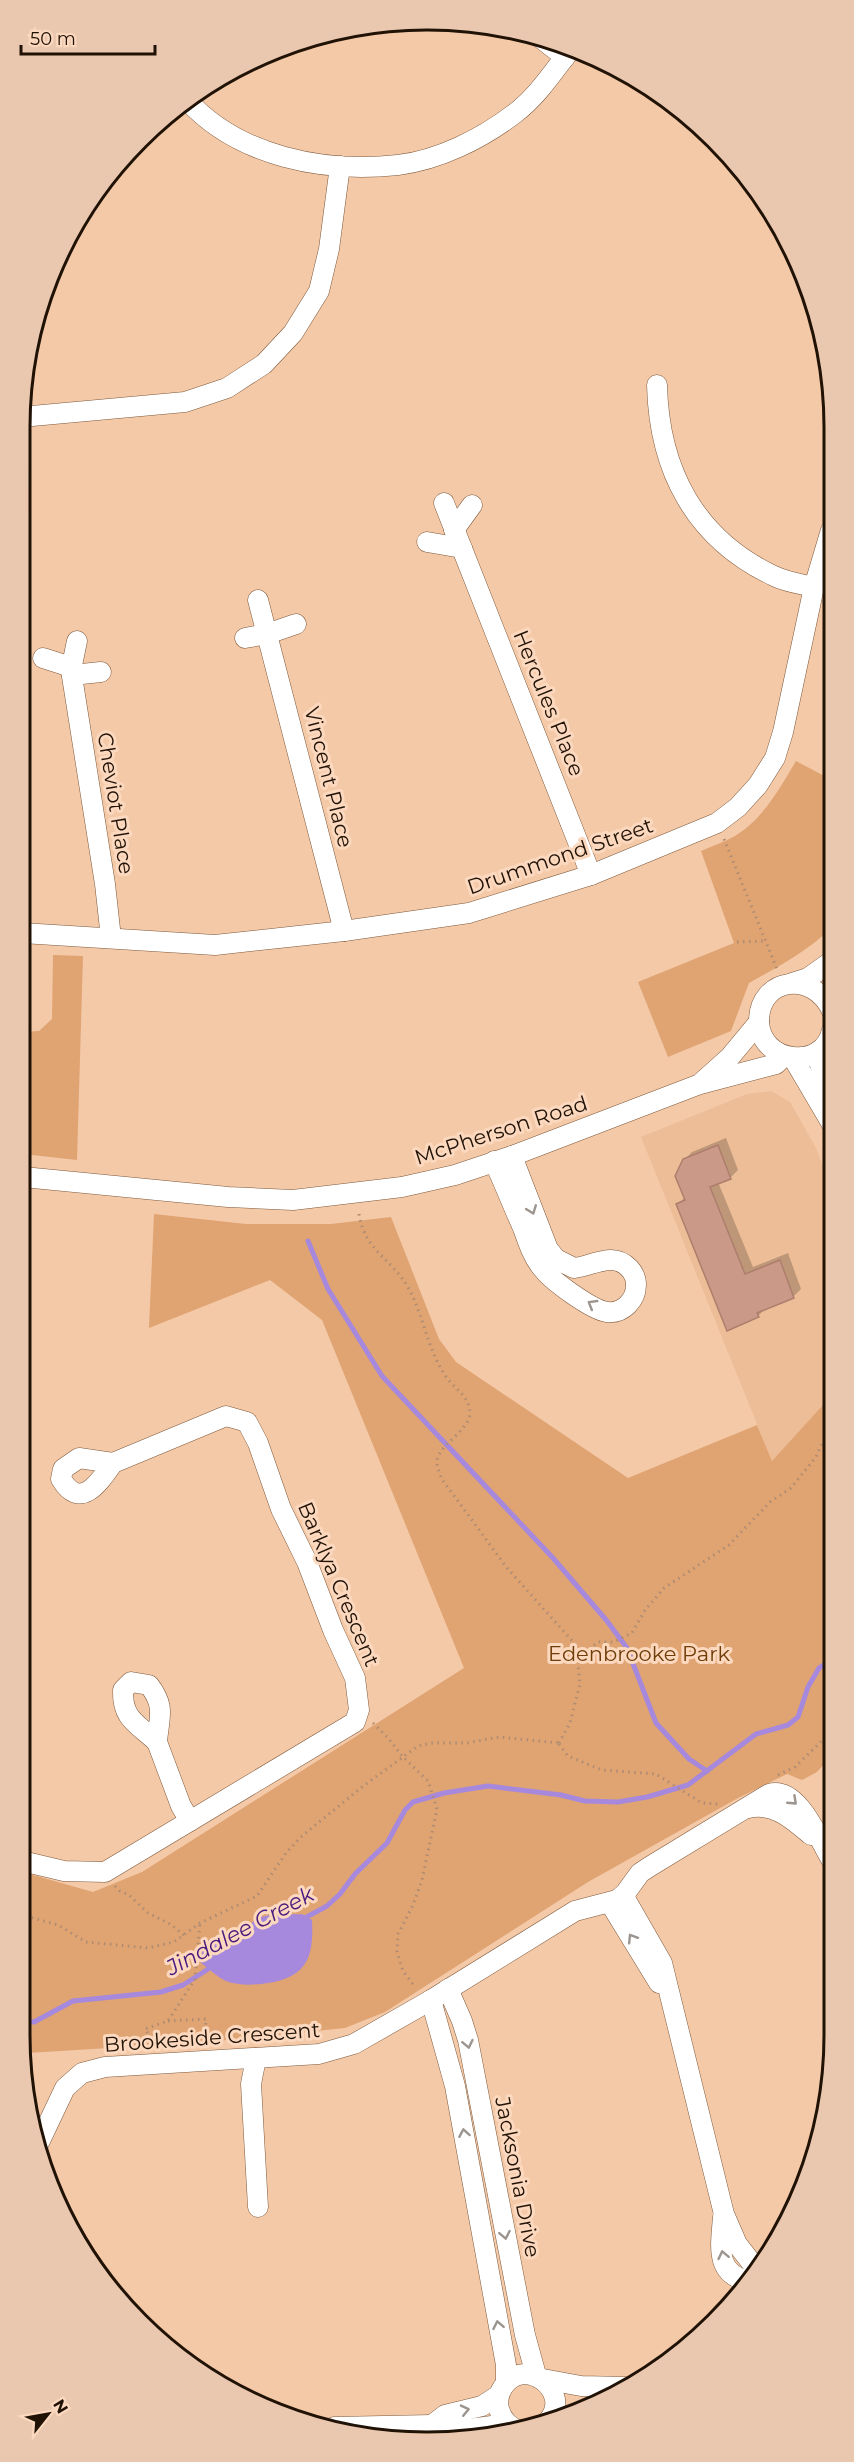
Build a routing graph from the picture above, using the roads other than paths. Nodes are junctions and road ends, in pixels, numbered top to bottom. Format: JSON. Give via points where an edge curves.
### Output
{"nodes":[{"id":1,"x":566,"y":55,"type":"edge"},
{"id":2,"x":194,"y":105,"type":"edge"},
{"id":3,"x":340,"y":166,"type":"junction"},
{"id":4,"x":657,"y":385,"type":"dead end"},
{"id":5,"x":30,"y":416,"type":"edge"},
{"id":6,"x":444,"y":503,"type":"dead end"},
{"id":7,"x":472,"y":505,"type":"dead end"},
{"id":8,"x":454,"y":530,"type":"junction"},
{"id":9,"x":427,"y":542,"type":"dead end"},
{"id":10,"x":462,"y":548,"type":"junction"},
{"id":11,"x":824,"y":553,"type":"edge"},
{"id":12,"x":814,"y":587,"type":"junction"},
{"id":13,"x":258,"y":600,"type":"dead end"},
{"id":14,"x":296,"y":624,"type":"dead end"},
{"id":15,"x":267,"y":634,"type":"junction"},
{"id":16,"x":245,"y":638,"type":"dead end"},
{"id":17,"x":77,"y":641,"type":"dead end"},
{"id":18,"x":43,"y":658,"type":"dead end"},
{"id":19,"x":72,"y":671,"type":"junction"},
{"id":20,"x":101,"y":672,"type":"dead end"},
{"id":21,"x":591,"y":875,"type":"junction"},
{"id":22,"x":344,"y":931,"type":"junction"},
{"id":23,"x":30,"y":933,"type":"edge"},
{"id":24,"x":111,"y":938,"type":"junction"},
{"id":25,"x":824,"y":967,"type":"edge"},
{"id":26,"x":786,"y":979,"type":"junction"},
{"id":27,"x":824,"y":996,"type":"edge"},
{"id":28,"x":759,"y":1022,"type":"junction"},
{"id":29,"x":824,"y":1047,"type":"edge"},
{"id":30,"x":816,"y":1053,"type":"junction"},
{"id":31,"x":789,"y":1057,"type":"junction"},
{"id":32,"x":824,"y":1078,"type":"edge"},
{"id":33,"x":700,"y":1084,"type":"junction"},
{"id":34,"x":824,"y":1113,"type":"edge"},
{"id":35,"x":503,"y":1158,"type":"junction"},
{"id":36,"x":30,"y":1178,"type":"edge"},
{"id":37,"x":535,"y":1238,"type":"junction"},
{"id":38,"x":113,"y":1463,"type":"dead end"},
{"id":39,"x":158,"y":1742,"type":"dead end"},
{"id":40,"x":190,"y":1821,"type":"junction"},
{"id":41,"x":824,"y":1847,"type":"edge"},
{"id":42,"x":30,"y":1863,"type":"edge"},
{"id":43,"x":617,"y":1899,"type":"junction"},
{"id":44,"x":448,"y":1989,"type":"junction"},
{"id":45,"x":426,"y":2003,"type":"junction"},
{"id":46,"x":256,"y":2058,"type":"junction"},
{"id":47,"x":43,"y":2134,"type":"edge"},
{"id":48,"x":258,"y":2207,"type":"dead end"},
{"id":49,"x":723,"y":2214,"type":"junction"},
{"id":50,"x":752,"y":2263,"type":"edge"},
{"id":51,"x":741,"y":2278,"type":"edge"},
{"id":52,"x":540,"y":2377,"type":"junction"},
{"id":53,"x":612,"y":2386,"type":"edge"},
{"id":54,"x":503,"y":2389,"type":"junction"},
{"id":55,"x":554,"y":2411,"type":"edge"},
{"id":56,"x":510,"y":2423,"type":"edge"},
{"id":57,"x":432,"y":2425,"type":"junction"},
{"id":58,"x":362,"y":2426,"type":"edge"},
{"id":59,"x":445,"y":2431,"type":"edge"}],
"edges":[{"from":1,"to":3,"type":"street","via":[[539,91],[476,139],[399,165]]},
{"from":2,"to":3,"type":"street","via":[[240,142],[274,154]]},
{"from":3,"to":5,"type":"street","via":[[319,291],[293,333],[264,364],[227,388],[185,402]]},
{"from":4,"to":12,"type":"street","via":[[658,411],[670,464],[690,506],[722,543],[774,577]]},
{"from":6,"to":8,"type":"street","name":"Hercules Place"},
{"from":7,"to":8,"type":"street"},
{"from":8,"to":10,"type":"street","name":"Hercules Place"},
{"from":9,"to":10,"type":"street"},
{"from":10,"to":21,"type":"street","name":"Hercules Place"},
{"from":11,"to":12,"type":"street","name":"Drummond Street"},
{"from":12,"to":21,"type":"street","name":"Drummond Street","via":[[783,732],[775,758],[758,785],[717,823]]},
{"from":13,"to":15,"type":"street","name":"Vincent Place"},
{"from":14,"to":15,"type":"street"},
{"from":15,"to":16,"type":"street"},
{"from":15,"to":22,"type":"street","name":"Vincent Place"},
{"from":17,"to":19,"type":"street","name":"Cheviot Place"},
{"from":18,"to":19,"type":"street"},
{"from":19,"to":20,"type":"street"},
{"from":19,"to":24,"type":"street","name":"Cheviot Place"},
{"from":21,"to":22,"type":"street","name":"Drummond Street","via":[[469,913]]},
{"from":22,"to":24,"type":"street","name":"Drummond Street","via":[[215,945]]},
{"from":23,"to":24,"type":"street","name":"Drummond Street"},
{"from":25,"to":26,"type":"street","via":[[808,978]]},
{"from":26,"to":27,"type":"street","via":[[817,989]]},
{"from":26,"to":28,"type":"street","via":[[765,1000]]},
{"from":28,"to":31,"type":"street","via":[[767,1043]]},
{"from":28,"to":33,"type":"street","via":[[730,1057]]},
{"from":29,"to":30,"type":"street"},
{"from":30,"to":31,"type":"street"},
{"from":30,"to":32,"type":"street"},
{"from":31,"to":33,"type":"street"},
{"from":31,"to":34,"type":"street"},
{"from":33,"to":35,"type":"street","name":"McPherson Road"},
{"from":35,"to":36,"type":"street","name":"McPherson Road","via":[[455,1175],[402,1187],[293,1200]]},
{"from":35,"to":37,"type":"street"},
{"from":37,"to":37,"type":"street","one_way":true,"via":[[556,1260],[574,1268],[613,1260],[624,1263],[636,1280],[634,1298],[619,1311],[597,1309],[543,1270]]},
{"from":38,"to":40,"type":"street","name":"Barklya Crescent","via":[[226,1416],[247,1422],[355,1678],[359,1710],[355,1722]]},
{"from":39,"to":40,"type":"street"},
{"from":40,"to":42,"type":"street","via":[[105,1872],[64,1871]]},
{"from":41,"to":43,"type":"street","via":[[801,1808],[786,1794],[769,1794],[644,1870]]},
{"from":43,"to":44,"type":"street","name":"Brookeside Crescent","via":[[579,1909]]},
{"from":43,"to":49,"type":"street","via":[[659,1957]]},
{"from":44,"to":45,"type":"street","name":"Brookeside Crescent"},
{"from":44,"to":52,"type":"street","name":"Jacksonia Drive","one_way":true,"via":[[468,2040],[522,2323]]},
{"from":45,"to":46,"type":"street","name":"Brookeside Crescent","via":[[361,2041],[335,2051]]},
{"from":54,"to":45,"type":"street","one_way":true,"via":[[506,2365],[455,2086]]},
{"from":46,"to":47,"type":"street","name":"Brookeside Crescent","via":[[105,2067],[82,2073],[65,2088]]},
{"from":46,"to":48,"type":"street","via":[[251,2085]]},
{"from":49,"to":50,"type":"street","via":[[737,2244]]},
{"from":51,"to":49,"type":"street","one_way":true,"via":[[723,2262]]},
{"from":52,"to":53,"type":"street"},
{"from":52,"to":54,"type":"street","via":[[520,2375]]},
{"from":52,"to":55,"type":"street","name":"Jacksonia Drive","via":[[554,2393]]},
{"from":54,"to":56,"type":"street","via":[[499,2410]]},
{"from":57,"to":54,"type":"street","one_way":true,"via":[[445,2415],[482,2406]]},
{"from":57,"to":58,"type":"street"},
{"from":57,"to":59,"type":"street"}]}
